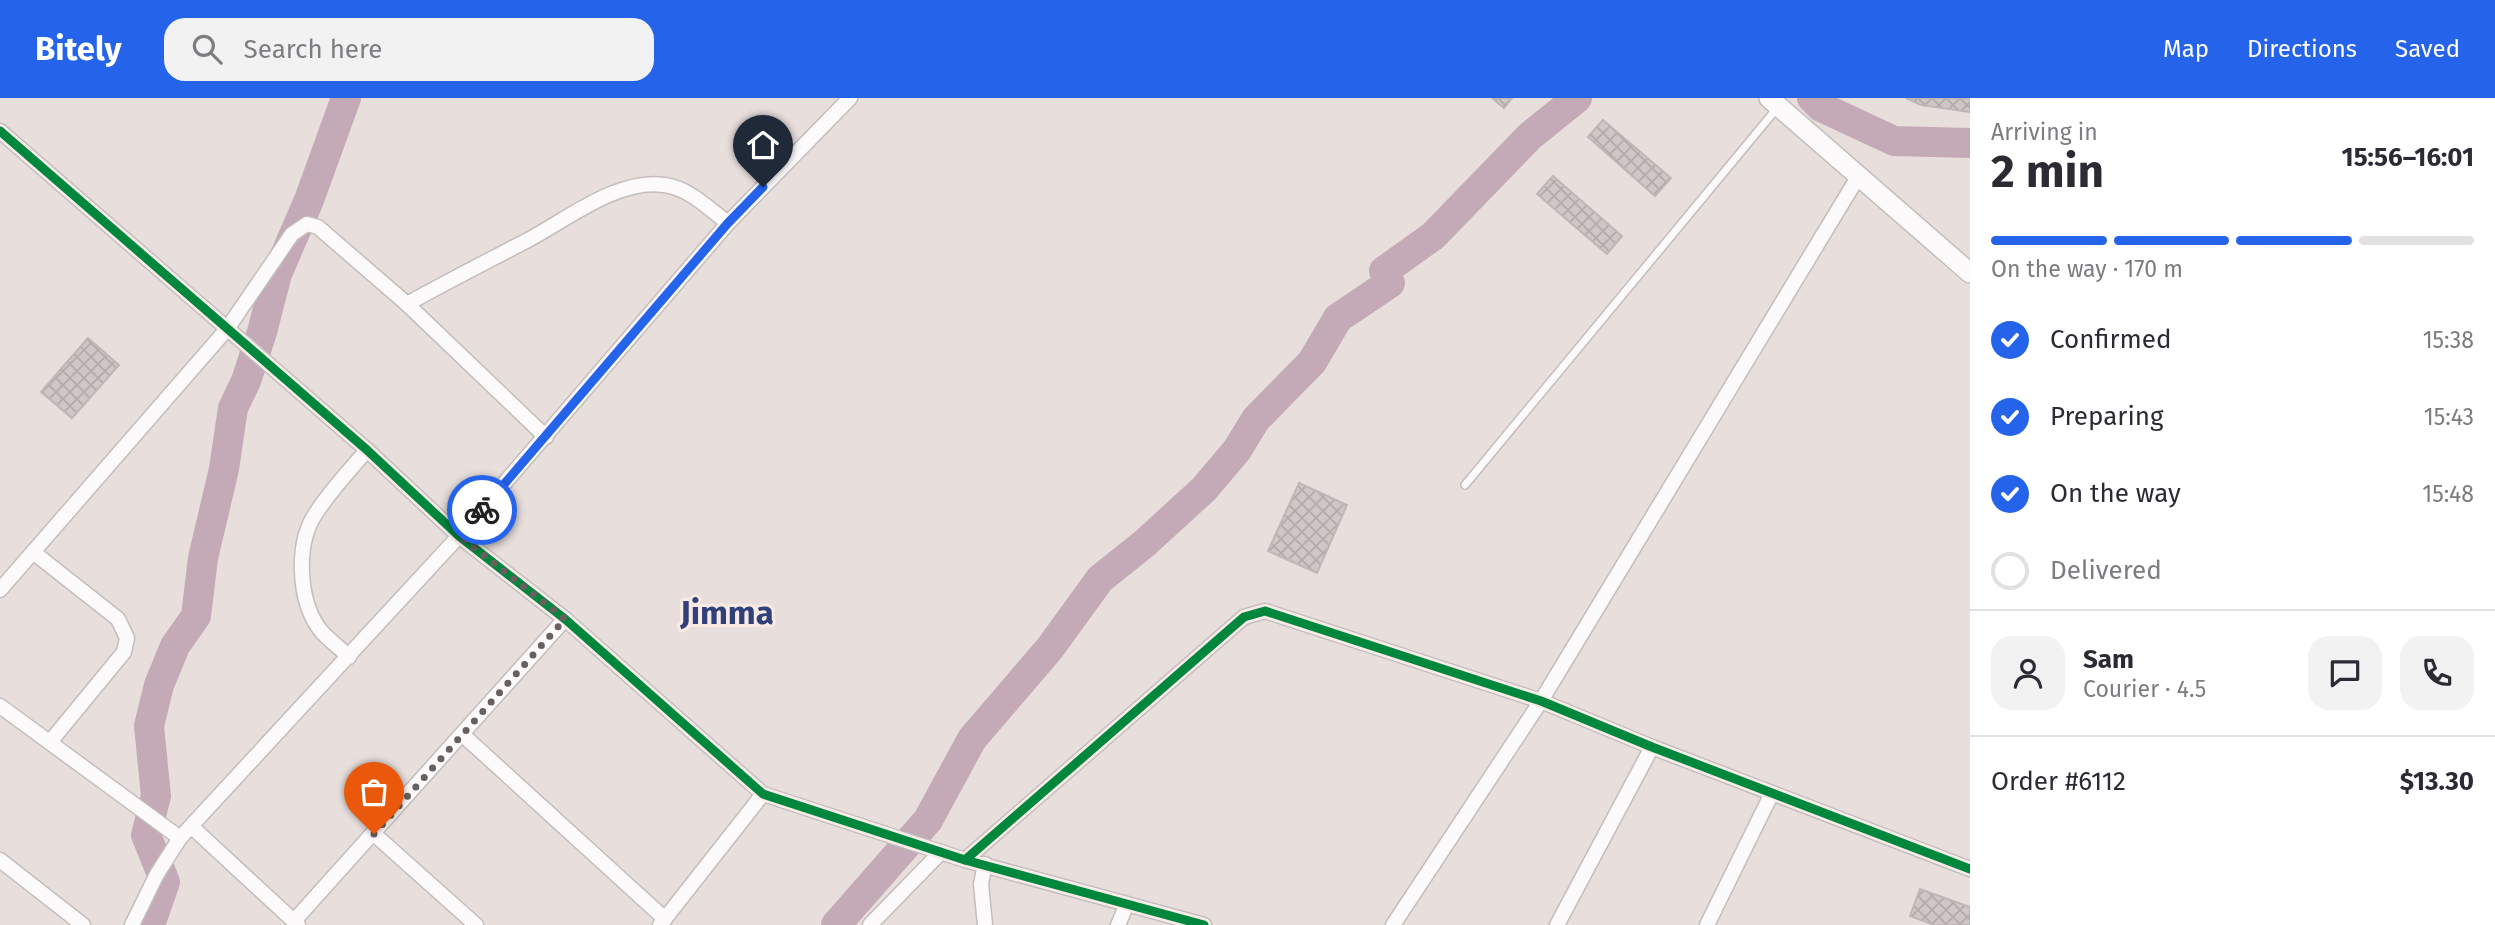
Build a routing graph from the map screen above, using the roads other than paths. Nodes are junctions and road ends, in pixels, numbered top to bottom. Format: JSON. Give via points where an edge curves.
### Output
{"nodes":[{"id":1,"x":850,"y":98,"type":"edge"},
{"id":2,"x":1773,"y":102,"type":"edge"},
{"id":3,"x":0,"y":131,"type":"edge"},
{"id":4,"x":1858,"y":177,"type":"junction"},
{"id":5,"x":728,"y":223,"type":"junction"},
{"id":6,"x":1970,"y":273,"type":"edge"},
{"id":7,"x":407,"y":304,"type":"junction"},
{"id":8,"x":227,"y":329,"type":"junction"},
{"id":9,"x":546,"y":437,"type":"junction"},
{"id":10,"x":367,"y":450,"type":"junction"},
{"id":11,"x":1465,"y":485,"type":"dead end"},
{"id":12,"x":459,"y":536,"type":"junction"},
{"id":13,"x":33,"y":552,"type":"junction"},
{"id":14,"x":0,"y":590,"type":"edge"},
{"id":15,"x":565,"y":619,"type":"junction"},
{"id":16,"x":349,"y":657,"type":"junction"},
{"id":17,"x":1541,"y":701,"type":"junction"},
{"id":18,"x":0,"y":706,"type":"edge"},
{"id":19,"x":463,"y":736,"type":"junction"},
{"id":20,"x":50,"y":742,"type":"junction"},
{"id":21,"x":1652,"y":747,"type":"junction"},
{"id":22,"x":1772,"y":793,"type":"junction"},
{"id":23,"x":763,"y":794,"type":"junction"},
{"id":24,"x":192,"y":827,"type":"junction"},
{"id":25,"x":374,"y":834,"type":"junction"},
{"id":26,"x":180,"y":838,"type":"junction"},
{"id":27,"x":941,"y":852,"type":"junction"},
{"id":28,"x":0,"y":860,"type":"edge"},
{"id":29,"x":965,"y":860,"type":"junction"},
{"id":30,"x":985,"y":864,"type":"junction"},
{"id":31,"x":1970,"y":869,"type":"edge"},
{"id":32,"x":1127,"y":904,"type":"junction"},
{"id":33,"x":662,"y":922,"type":"edge"},
{"id":34,"x":296,"y":923,"type":"edge"},
{"id":35,"x":83,"y":925,"type":"edge"},
{"id":36,"x":132,"y":925,"type":"edge"},
{"id":37,"x":476,"y":925,"type":"edge"},
{"id":38,"x":870,"y":925,"type":"edge"},
{"id":39,"x":985,"y":925,"type":"edge"},
{"id":40,"x":1118,"y":925,"type":"edge"},
{"id":41,"x":1204,"y":925,"type":"edge"},
{"id":42,"x":1393,"y":925,"type":"edge"},
{"id":43,"x":1557,"y":925,"type":"edge"},
{"id":44,"x":1707,"y":925,"type":"edge"}],
"edges":[{"from":1,"to":5,"type":"street"},
{"from":2,"to":4,"type":"street"},
{"from":2,"to":11,"type":"lane"},
{"from":3,"to":8,"type":"street"},
{"from":4,"to":6,"type":"street"},
{"from":4,"to":17,"type":"street"},
{"from":5,"to":7,"type":"street","via":[[680,188],[661,184],[625,190],[580,208]]},
{"from":5,"to":9,"type":"street"},
{"from":7,"to":8,"type":"street","via":[[318,228],[297,230]]},
{"from":7,"to":9,"type":"street"},
{"from":8,"to":10,"type":"street"},
{"from":8,"to":13,"type":"street"},
{"from":9,"to":12,"type":"street"},
{"from":10,"to":12,"type":"street"},
{"from":10,"to":16,"type":"street","via":[[315,513],[304,554],[303,591],[310,613],[321,631]]},
{"from":12,"to":15,"type":"street"},
{"from":12,"to":16,"type":"street"},
{"from":13,"to":14,"type":"street"},
{"from":13,"to":20,"type":"street","via":[[117,619],[127,638],[124,652]]},
{"from":15,"to":19,"type":"street"},
{"from":15,"to":23,"type":"street"},
{"from":16,"to":24,"type":"street"},
{"from":17,"to":21,"type":"street"},
{"from":17,"to":29,"type":"street","via":[[1265,611],[1254,614],[1235,625]]},
{"from":17,"to":42,"type":"street"},
{"from":18,"to":20,"type":"street"},
{"from":19,"to":25,"type":"street"},
{"from":19,"to":33,"type":"street"},
{"from":20,"to":26,"type":"street"},
{"from":21,"to":22,"type":"street"},
{"from":21,"to":43,"type":"street"},
{"from":22,"to":31,"type":"street"},
{"from":22,"to":44,"type":"street"},
{"from":23,"to":27,"type":"street"},
{"from":23,"to":33,"type":"street"},
{"from":24,"to":26,"type":"street"},
{"from":24,"to":34,"type":"street"},
{"from":25,"to":34,"type":"street"},
{"from":25,"to":37,"type":"street"},
{"from":26,"to":36,"type":"street"},
{"from":27,"to":29,"type":"street"},
{"from":27,"to":38,"type":"street"},
{"from":28,"to":35,"type":"street"},
{"from":29,"to":30,"type":"street"},
{"from":30,"to":32,"type":"street"},
{"from":30,"to":39,"type":"street","via":[[981,884]]},
{"from":32,"to":40,"type":"street"},
{"from":32,"to":41,"type":"street"}]}
